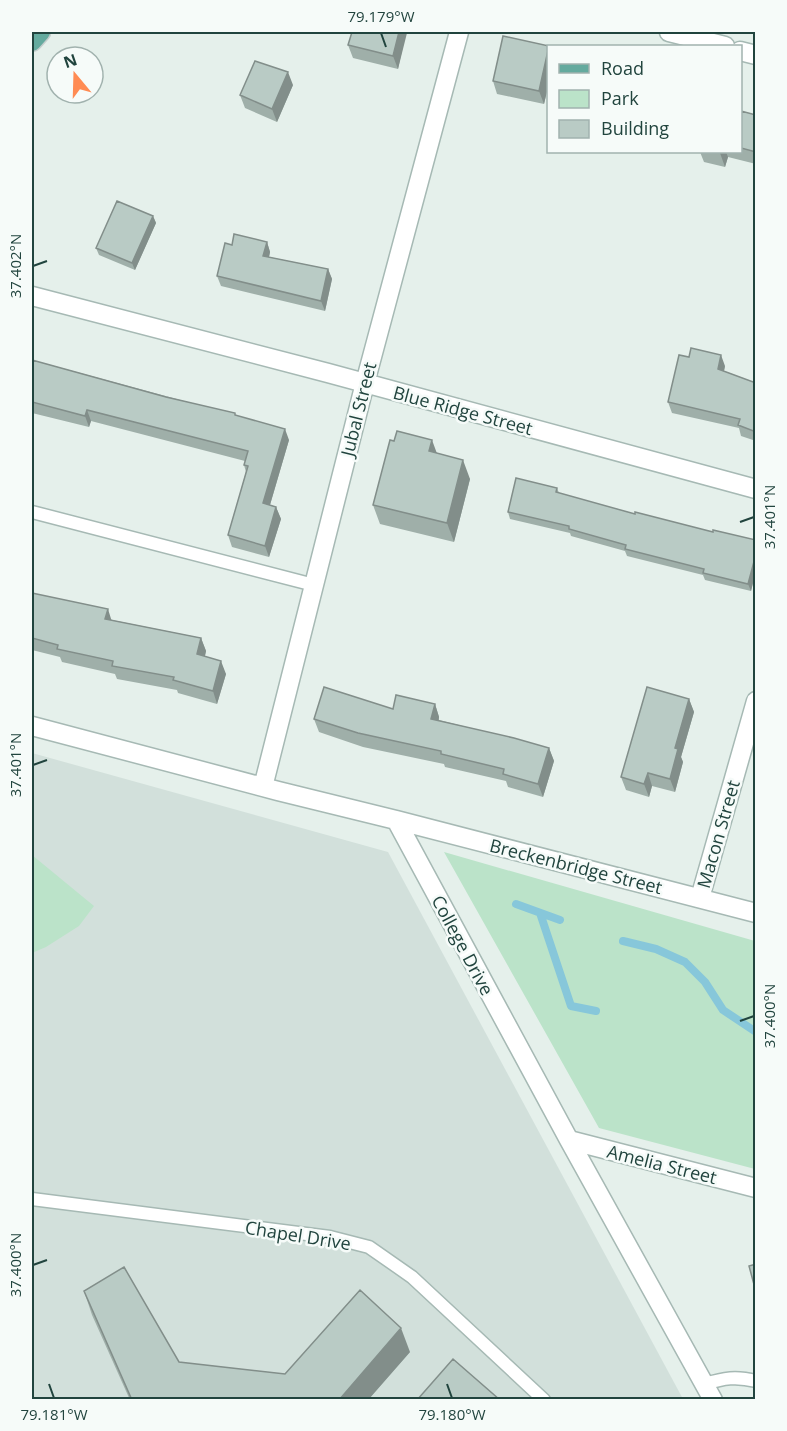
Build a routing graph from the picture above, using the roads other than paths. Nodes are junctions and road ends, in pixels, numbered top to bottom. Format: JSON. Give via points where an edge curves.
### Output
{"nodes":[{"id":1,"x":41,"y":32,"type":"edge"},
{"id":2,"x":459,"y":32,"type":"edge"},
{"id":3,"x":669,"y":32,"type":"edge"},
{"id":4,"x":32,"y":42,"type":"edge"},
{"id":5,"x":721,"y":45,"type":"edge"},
{"id":6,"x":32,"y":296,"type":"edge"},
{"id":7,"x":365,"y":383,"type":"junction"},
{"id":8,"x":756,"y":489,"type":"edge"},
{"id":9,"x":32,"y":512,"type":"edge"},
{"id":10,"x":314,"y":585,"type":"junction"},
{"id":11,"x":756,"y":701,"type":"edge"},
{"id":12,"x":32,"y":726,"type":"edge"},
{"id":13,"x":263,"y":787,"type":"junction"},
{"id":14,"x":396,"y":820,"type":"junction"},
{"id":15,"x":700,"y":898,"type":"junction"},
{"id":16,"x":756,"y":914,"type":"edge"},
{"id":17,"x":569,"y":1140,"type":"junction"},
{"id":18,"x":756,"y":1188,"type":"edge"},
{"id":19,"x":32,"y":1199,"type":"edge"},
{"id":20,"x":756,"y":1381,"type":"edge"},
{"id":21,"x":709,"y":1392,"type":"edge"},
{"id":22,"x":544,"y":1400,"type":"edge"}],
"edges":[{"from":1,"to":4,"type":"main road"},
{"from":2,"to":7,"type":"street","name":"Jubal Street"},
{"from":3,"to":5,"type":"street"},
{"from":6,"to":7,"type":"street","name":"Blue Ridge Street"},
{"from":7,"to":8,"type":"street","name":"Blue Ridge Street"},
{"from":7,"to":10,"type":"street","name":"Jubal Street"},
{"from":9,"to":10,"type":"lane"},
{"from":10,"to":13,"type":"street","name":"Jubal Street"},
{"from":11,"to":15,"type":"street","name":"Macon Street"},
{"from":12,"to":13,"type":"street"},
{"from":13,"to":14,"type":"street"},
{"from":14,"to":15,"type":"street","name":"Breckenbridge Street"},
{"from":14,"to":17,"type":"street","name":"College Drive"},
{"from":15,"to":16,"type":"street","name":"Breckenbridge Street"},
{"from":17,"to":18,"type":"street","name":"Amelia Street"},
{"from":17,"to":21,"type":"street","name":"College Drive"},
{"from":19,"to":22,"type":"lane","name":"Chapel Drive","via":[[330,1237],[369,1247],[412,1277]]},
{"from":20,"to":21,"type":"lane","via":[[727,1376]]}]}
